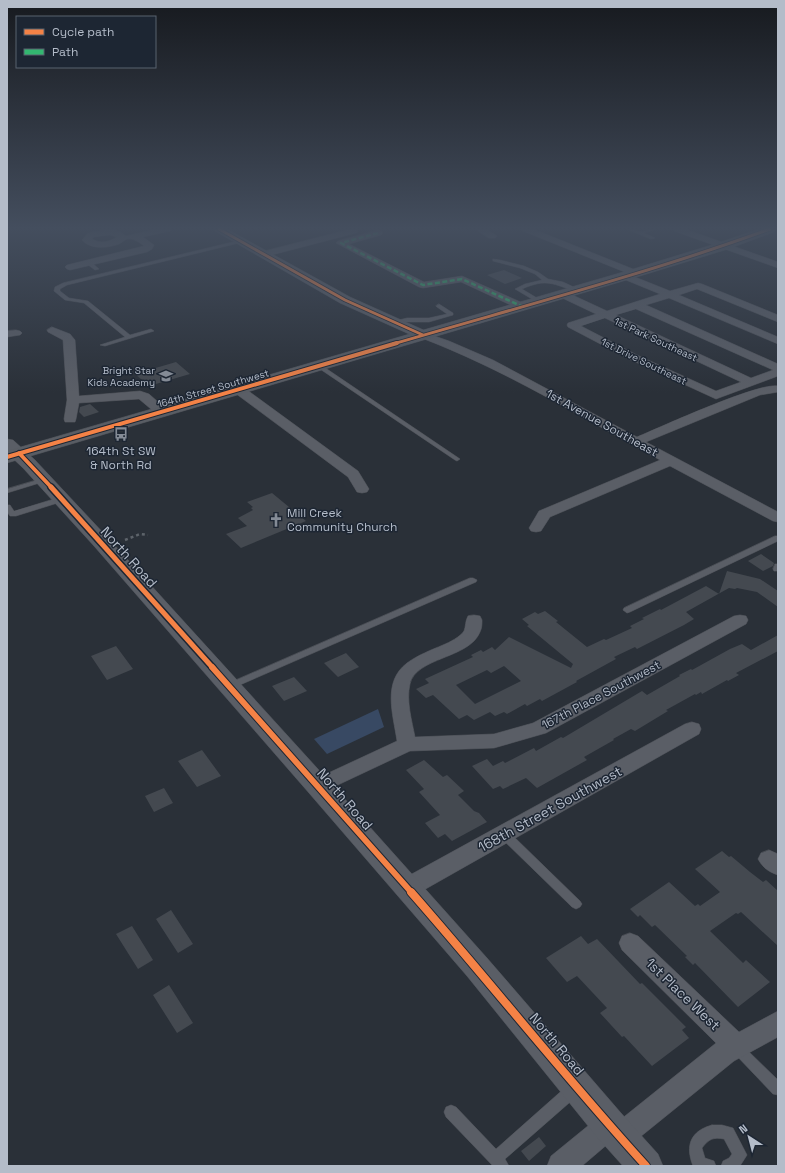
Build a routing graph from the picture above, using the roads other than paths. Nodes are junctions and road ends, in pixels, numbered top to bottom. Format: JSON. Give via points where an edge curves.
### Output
{"nodes":[{"id":1,"x":66,"y":284,"type":"edge"},
{"id":2,"x":316,"y":284,"type":"edge"},
{"id":3,"x":421,"y":284,"type":"edge"},
{"id":4,"x":431,"y":284,"type":"edge"},
{"id":5,"x":472,"y":284,"type":"edge"},
{"id":6,"x":534,"y":284,"type":"edge"},
{"id":7,"x":563,"y":284,"type":"edge"},
{"id":8,"x":598,"y":284,"type":"edge"},
{"id":9,"x":648,"y":284,"type":"edge"},
{"id":10,"x":577,"y":290,"type":"junction"},
{"id":11,"x":562,"y":294,"type":"junction"},
{"id":12,"x":668,"y":295,"type":"junction"},
{"id":13,"x":539,"y":301,"type":"junction"},
{"id":14,"x":637,"y":305,"type":"junction"},
{"id":15,"x":439,"y":306,"type":"dead end"},
{"id":16,"x":521,"y":306,"type":"junction"},
{"id":17,"x":605,"y":315,"type":"junction"},
{"id":18,"x":778,"y":319,"type":"edge"},
{"id":19,"x":394,"y":322,"type":"junction"},
{"id":20,"x":52,"y":330,"type":"dead end"},
{"id":21,"x":151,"y":331,"type":"dead end"},
{"id":22,"x":423,"y":335,"type":"junction"},
{"id":23,"x":129,"y":337,"type":"junction"},
{"id":24,"x":778,"y":341,"type":"edge"},
{"id":25,"x":103,"y":345,"type":"dead end"},
{"id":26,"x":319,"y":366,"type":"junction"},
{"id":27,"x":778,"y":368,"type":"edge"},
{"id":28,"x":778,"y":372,"type":"edge"},
{"id":29,"x":750,"y":382,"type":"junction"},
{"id":30,"x":774,"y":389,"type":"dead end"},
{"id":31,"x":239,"y":390,"type":"junction"},
{"id":32,"x":73,"y":400,"type":"junction"},
{"id":33,"x":162,"y":412,"type":"junction"},
{"id":34,"x":70,"y":419,"type":"dead end"},
{"id":35,"x":636,"y":442,"type":"junction"},
{"id":36,"x":11,"y":451,"type":"edge"},
{"id":37,"x":457,"y":459,"type":"dead end"},
{"id":38,"x":670,"y":461,"type":"junction"},
{"id":39,"x":44,"y":480,"type":"junction"},
{"id":40,"x":362,"y":489,"type":"dead end"},
{"id":41,"x":7,"y":491,"type":"edge"},
{"id":42,"x":61,"y":499,"type":"junction"},
{"id":43,"x":7,"y":507,"type":"edge"},
{"id":44,"x":10,"y":516,"type":"edge"},
{"id":45,"x":778,"y":518,"type":"edge"},
{"id":46,"x":536,"y":528,"type":"dead end"},
{"id":47,"x":778,"y":538,"type":"edge"},
{"id":48,"x":473,"y":580,"type":"dead end"},
{"id":49,"x":627,"y":610,"type":"dead end"},
{"id":50,"x":474,"y":620,"type":"dead end"},
{"id":51,"x":740,"y":620,"type":"dead end"},
{"id":52,"x":229,"y":686,"type":"junction"},
{"id":53,"x":692,"y":729,"type":"dead end"},
{"id":54,"x":407,"y":744,"type":"junction"},
{"id":55,"x":318,"y":786,"type":"junction"},
{"id":56,"x":504,"y":834,"type":"junction"},
{"id":57,"x":407,"y":888,"type":"junction"},
{"id":58,"x":576,"y":904,"type":"dead end"},
{"id":59,"x":630,"y":943,"type":"dead end"},
{"id":60,"x":778,"y":1023,"type":"edge"},
{"id":61,"x":735,"y":1046,"type":"junction"},
{"id":62,"x":577,"y":1086,"type":"junction"},
{"id":63,"x":778,"y":1089,"type":"edge"},
{"id":64,"x":451,"y":1112,"type":"dead end"},
{"id":65,"x":615,"y":1131,"type":"junction"},
{"id":66,"x":498,"y":1162,"type":"edge"},
{"id":67,"x":701,"y":1165,"type":"edge"},
{"id":68,"x":561,"y":1166,"type":"edge"},
{"id":69,"x":646,"y":1166,"type":"edge"},
{"id":70,"x":728,"y":1166,"type":"edge"}],
"edges":[{"from":1,"to":23,"type":"lane","via":[[57,288],[57,291],[67,299],[86,302]]},
{"from":2,"to":19,"type":"street"},
{"from":3,"to":4,"type":"street"},
{"from":5,"to":16,"type":"street"},
{"from":6,"to":13,"type":"lane","via":[[518,289]]},
{"from":7,"to":10,"type":"lane"},
{"from":8,"to":10,"type":"main road","name":"164th Street Southwest"},
{"from":9,"to":12,"type":"street"},
{"from":10,"to":11,"type":"main road","name":"164th Street Southwest"},
{"from":11,"to":13,"type":"main road","name":"164th Street Southwest"},
{"from":11,"to":17,"type":"street","name":"1st Park Southeast"},
{"from":12,"to":14,"type":"street"},
{"from":12,"to":18,"type":"street","via":[[698,286]]},
{"from":12,"to":24,"type":"street"},
{"from":13,"to":16,"type":"main road","name":"164th Street Southwest"},
{"from":14,"to":17,"type":"street"},
{"from":14,"to":27,"type":"street"},
{"from":15,"to":19,"type":"lane","via":[[451,314],[429,320]]},
{"from":16,"to":22,"type":"main road","name":"164th Street Southwest"},
{"from":17,"to":29,"type":"street","name":"1st Park Southeast"},
{"from":17,"to":29,"type":"street","name":"1st Drive Southeast","via":[[572,325],[633,357],[716,395]]},
{"from":19,"to":22,"type":"street"},
{"from":20,"to":32,"type":"street","via":[[69,340]]},
{"from":21,"to":23,"type":"lane"},
{"from":22,"to":26,"type":"main road","name":"164th Street Southwest"},
{"from":22,"to":35,"type":"street","name":"1st Avenue Southeast","via":[[492,363]]},
{"from":23,"to":25,"type":"lane"},
{"from":26,"to":31,"type":"main road","name":"164th Street Southwest"},
{"from":26,"to":37,"type":"lane"},
{"from":28,"to":29,"type":"street"},
{"from":30,"to":35,"type":"street","via":[[758,392]]},
{"from":31,"to":33,"type":"main road","name":"164th Street Southwest"},
{"from":31,"to":40,"type":"street","via":[[353,474]]},
{"from":32,"to":33,"type":"street","via":[[140,395]]},
{"from":32,"to":34,"type":"street"},
{"from":33,"to":36,"type":"main road","name":"164th Street Southwest"},
{"from":35,"to":38,"type":"street","name":"1st Avenue Southeast"},
{"from":36,"to":39,"type":"street","name":"North Road"},
{"from":38,"to":45,"type":"street","name":"1st Avenue Southeast"},
{"from":38,"to":46,"type":"street","via":[[544,514]]},
{"from":39,"to":41,"type":"lane"},
{"from":39,"to":42,"type":"street","name":"North Road"},
{"from":42,"to":44,"type":"lane"},
{"from":42,"to":52,"type":"street","name":"North Road"},
{"from":43,"to":44,"type":"lane"},
{"from":47,"to":49,"type":"lane"},
{"from":48,"to":52,"type":"lane"},
{"from":50,"to":54,"type":"street","via":[[471,634],[460,643],[415,666],[406,674],[401,684],[401,705]]},
{"from":51,"to":54,"type":"street","name":"167th Place Southwest","via":[[538,728],[494,741]]},
{"from":52,"to":55,"type":"street","name":"North Road"},
{"from":53,"to":56,"type":"street","name":"168th Street Southwest"},
{"from":54,"to":55,"type":"street","name":"167th Place Southwest"},
{"from":55,"to":57,"type":"street","name":"North Road"},
{"from":56,"to":57,"type":"street","name":"168th Street Southwest"},
{"from":56,"to":58,"type":"lane"},
{"from":57,"to":62,"type":"street","name":"North Road"},
{"from":59,"to":61,"type":"street","name":"1st Place West"},
{"from":60,"to":61,"type":"street"},
{"from":61,"to":63,"type":"lane"},
{"from":61,"to":65,"type":"street"},
{"from":62,"to":65,"type":"street","name":"North Road"},
{"from":62,"to":66,"type":"lane"},
{"from":64,"to":66,"type":"lane"},
{"from":65,"to":68,"type":"street"},
{"from":65,"to":69,"type":"street","name":"North Road"},
{"from":67,"to":70,"type":"lane","via":[[695,1146],[704,1134],[715,1130],[728,1134],[740,1155]]}]}
